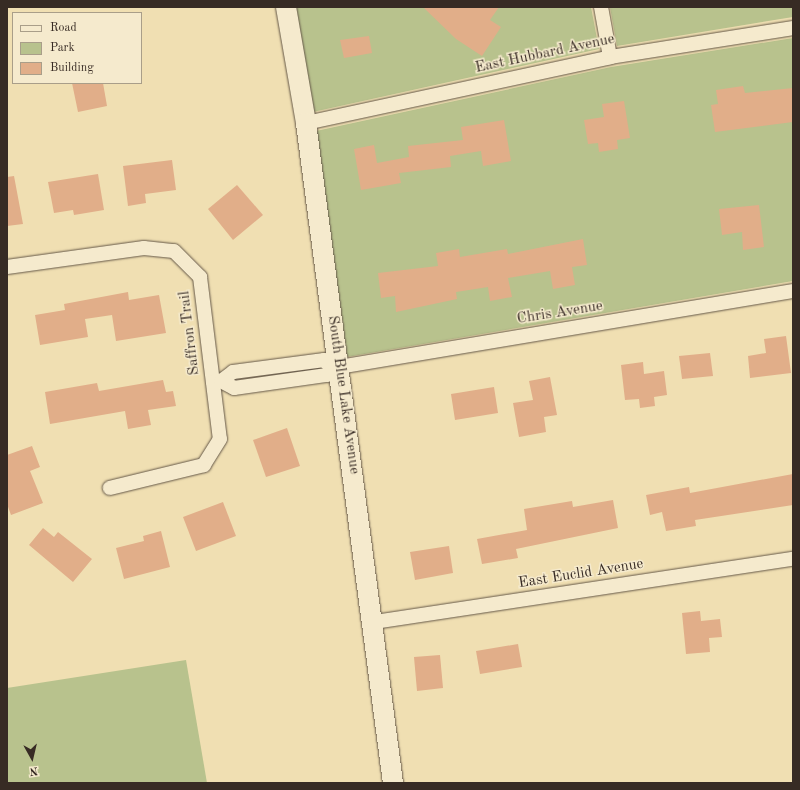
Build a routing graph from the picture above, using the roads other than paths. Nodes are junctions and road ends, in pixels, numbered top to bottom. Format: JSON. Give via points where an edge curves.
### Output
{"nodes":[{"id":1,"x":286,"y":7,"type":"edge"},
{"id":2,"x":600,"y":7,"type":"edge"},
{"id":3,"x":793,"y":28,"type":"edge"},
{"id":4,"x":610,"y":57,"type":"junction"},
{"id":5,"x":306,"y":123,"type":"junction"},
{"id":6,"x":7,"y":267,"type":"edge"},
{"id":7,"x":793,"y":291,"type":"edge"},
{"id":8,"x":335,"y":368,"type":"junction"},
{"id":9,"x":217,"y":382,"type":"junction"},
{"id":10,"x":110,"y":488,"type":"dead end"},
{"id":11,"x":793,"y":559,"type":"edge"},
{"id":12,"x":374,"y":622,"type":"junction"},
{"id":13,"x":393,"y":783,"type":"edge"}],
"edges":[{"from":1,"to":5,"type":"main road","name":"South Blue Lake Avenue"},
{"from":2,"to":4,"type":"street"},
{"from":3,"to":4,"type":"street","name":"East Hubbard Avenue"},
{"from":4,"to":5,"type":"street","name":"East Hubbard Avenue"},
{"from":5,"to":8,"type":"main road","name":"South Blue Lake Avenue"},
{"from":6,"to":9,"type":"street","name":"Saffron Trail","via":[[144,248],[174,250],[200,277]]},
{"from":7,"to":8,"type":"street","name":"Chris Avenue"},
{"from":8,"to":9,"type":"street","name":"Chris Avenue","via":[[327,375],[234,388]]},
{"from":8,"to":12,"type":"main road","name":"South Blue Lake Avenue"},
{"from":9,"to":10,"type":"street","name":"Saffron Trail","via":[[220,439],[204,465]]},
{"from":11,"to":12,"type":"street","name":"East Euclid Avenue"},
{"from":12,"to":13,"type":"main road","name":"South Blue Lake Avenue"}]}
